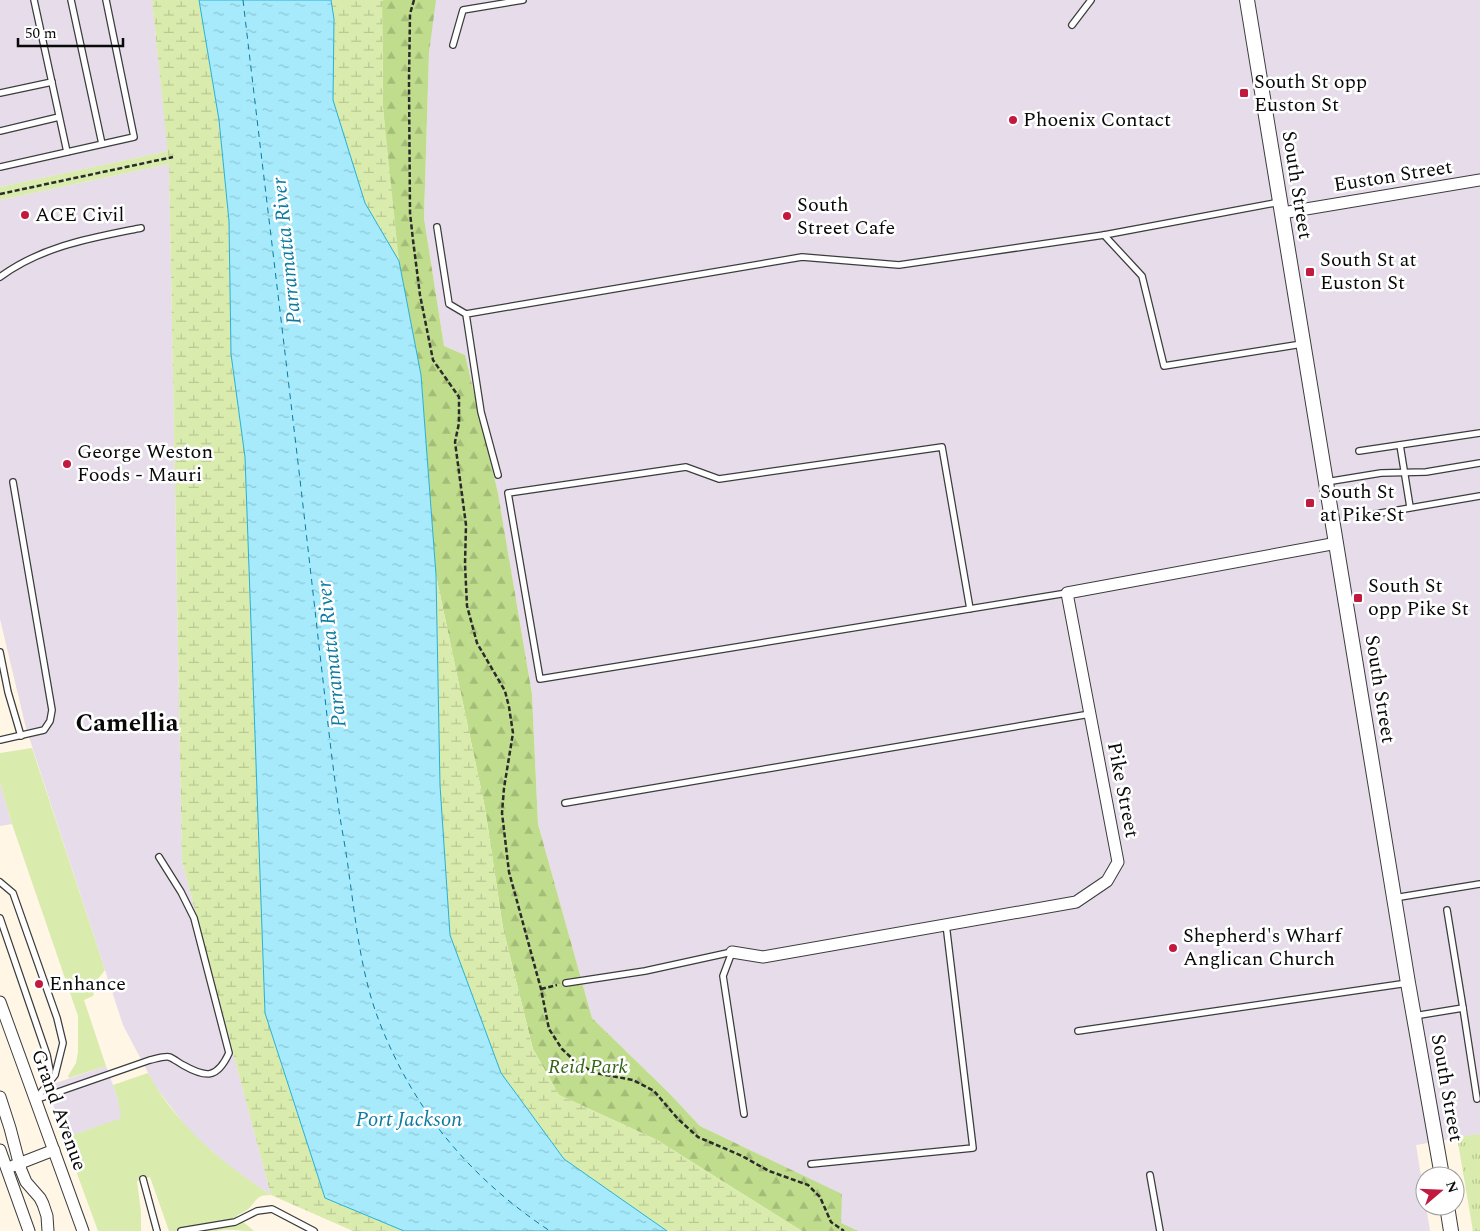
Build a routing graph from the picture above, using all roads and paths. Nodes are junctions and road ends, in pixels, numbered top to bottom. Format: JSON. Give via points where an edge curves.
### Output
{"nodes":[{"id":1,"x":34,"y":0,"type":"edge"},
{"id":2,"x":71,"y":0,"type":"edge"},
{"id":3,"x":106,"y":0,"type":"edge"},
{"id":4,"x":414,"y":0,"type":"edge"},
{"id":5,"x":523,"y":0,"type":"edge"},
{"id":6,"x":1091,"y":0,"type":"edge"},
{"id":7,"x":1247,"y":0,"type":"edge"},
{"id":8,"x":1072,"y":25,"type":"dead end"},
{"id":9,"x":453,"y":45,"type":"dead end"},
{"id":10,"x":52,"y":82,"type":"junction"},
{"id":11,"x":0,"y":93,"type":"edge"},
{"id":12,"x":59,"y":117,"type":"junction"},
{"id":13,"x":0,"y":131,"type":"edge"},
{"id":14,"x":102,"y":144,"type":"junction"},
{"id":15,"x":67,"y":152,"type":"junction"},
{"id":16,"x":173,"y":157,"type":"dead end"},
{"id":17,"x":0,"y":168,"type":"edge"},
{"id":18,"x":1480,"y":180,"type":"edge"},
{"id":19,"x":0,"y":194,"type":"edge"},
{"id":20,"x":1281,"y":208,"type":"junction"},
{"id":21,"x":437,"y":227,"type":"dead end"},
{"id":22,"x":141,"y":228,"type":"dead end"},
{"id":23,"x":1104,"y":235,"type":"junction"},
{"id":24,"x":0,"y":277,"type":"edge"},
{"id":25,"x":466,"y":314,"type":"junction"},
{"id":26,"x":1302,"y":344,"type":"junction"},
{"id":27,"x":1480,"y":433,"type":"edge"},
{"id":28,"x":1400,"y":445,"type":"junction"},
{"id":29,"x":1359,"y":451,"type":"dead end"},
{"id":30,"x":1480,"y":463,"type":"edge"},
{"id":31,"x":1404,"y":472,"type":"junction"},
{"id":32,"x":498,"y":475,"type":"dead end"},
{"id":33,"x":13,"y":482,"type":"dead end"},
{"id":34,"x":1326,"y":482,"type":"junction"},
{"id":35,"x":1480,"y":496,"type":"edge"},
{"id":36,"x":1410,"y":508,"type":"junction"},
{"id":37,"x":1369,"y":514,"type":"dead end"},
{"id":38,"x":1337,"y":543,"type":"junction"},
{"id":39,"x":1066,"y":593,"type":"junction"},
{"id":40,"x":970,"y":609,"type":"junction"},
{"id":41,"x":0,"y":652,"type":"edge"},
{"id":42,"x":1090,"y":714,"type":"junction"},
{"id":43,"x":21,"y":736,"type":"junction"},
{"id":44,"x":0,"y":740,"type":"edge"},
{"id":45,"x":565,"y":803,"type":"dead end"},
{"id":46,"x":160,"y":857,"type":"dead end"},
{"id":47,"x":0,"y":882,"type":"edge"},
{"id":48,"x":1480,"y":884,"type":"edge"},
{"id":49,"x":1394,"y":898,"type":"junction"},
{"id":50,"x":1447,"y":910,"type":"dead end"},
{"id":51,"x":0,"y":918,"type":"edge"},
{"id":52,"x":946,"y":924,"type":"junction"},
{"id":53,"x":732,"y":952,"type":"junction"},
{"id":54,"x":566,"y":983,"type":"joint"},
{"id":55,"x":1408,"y":983,"type":"junction"},
{"id":56,"x":541,"y":989,"type":"junction"},
{"id":57,"x":0,"y":1002,"type":"edge"},
{"id":58,"x":1462,"y":1008,"type":"junction"},
{"id":59,"x":1414,"y":1016,"type":"junction"},
{"id":60,"x":3,"y":1020,"type":"edge"},
{"id":61,"x":1078,"y":1031,"type":"dead end"},
{"id":62,"x":49,"y":1081,"type":"junction"},
{"id":63,"x":0,"y":1097,"type":"edge"},
{"id":64,"x":1477,"y":1099,"type":"dead end"},
{"id":65,"x":35,"y":1100,"type":"junction"},
{"id":66,"x":744,"y":1114,"type":"dead end"},
{"id":67,"x":0,"y":1150,"type":"edge"},
{"id":68,"x":54,"y":1150,"type":"junction"},
{"id":69,"x":19,"y":1164,"type":"junction"},
{"id":70,"x":811,"y":1164,"type":"dead end"},
{"id":71,"x":1440,"y":1166,"type":"edge"},
{"id":72,"x":7,"y":1169,"type":"junction"},
{"id":73,"x":1150,"y":1175,"type":"dead end"},
{"id":74,"x":143,"y":1179,"type":"dead end"},
{"id":75,"x":1449,"y":1216,"type":"edge"},
{"id":76,"x":29,"y":1231,"type":"edge"},
{"id":77,"x":48,"y":1231,"type":"edge"},
{"id":78,"x":83,"y":1231,"type":"edge"},
{"id":79,"x":156,"y":1231,"type":"edge"},
{"id":80,"x":181,"y":1231,"type":"edge"},
{"id":81,"x":314,"y":1231,"type":"edge"},
{"id":82,"x":844,"y":1231,"type":"edge"},
{"id":83,"x":1160,"y":1231,"type":"edge"},
{"id":84,"x":1451,"y":1231,"type":"edge"}],
"edges":[{"from":1,"to":10,"type":"lane"},
{"from":2,"to":14,"type":"lane"},
{"from":3,"to":14,"type":"lane","via":[[134,137]]},
{"from":4,"to":56,"type":"path","via":[[410,14],[409,184],[420,296],[433,360],[459,397],[456,442],[466,525],[467,606],[477,644],[504,691],[509,707],[513,733],[502,813],[509,872]]},
{"from":5,"to":9,"type":"lane","via":[[463,10]]},
{"from":6,"to":8,"type":"lane"},
{"from":7,"to":20,"type":"street","name":"South Street"},
{"from":10,"to":11,"type":"lane"},
{"from":10,"to":12,"type":"lane"},
{"from":12,"to":13,"type":"lane"},
{"from":12,"to":15,"type":"lane"},
{"from":14,"to":15,"type":"lane"},
{"from":15,"to":17,"type":"lane"},
{"from":16,"to":19,"type":"path"},
{"from":18,"to":20,"type":"street","name":"Euston Street"},
{"from":20,"to":23,"type":"lane"},
{"from":20,"to":26,"type":"street","name":"South Street"},
{"from":21,"to":25,"type":"lane","via":[[449,304]]},
{"from":22,"to":24,"type":"lane","via":[[79,240],[38,254]]},
{"from":23,"to":25,"type":"lane","via":[[899,265],[802,257]]},
{"from":23,"to":26,"type":"lane","via":[[1142,276],[1164,366]]},
{"from":25,"to":32,"type":"lane","via":[[481,412]]},
{"from":26,"to":34,"type":"street","name":"South Street"},
{"from":27,"to":28,"type":"lane"},
{"from":28,"to":29,"type":"lane"},
{"from":28,"to":31,"type":"lane"},
{"from":30,"to":31,"type":"lane","via":[[1426,472]]},
{"from":31,"to":34,"type":"lane"},
{"from":31,"to":36,"type":"lane"},
{"from":33,"to":43,"type":"lane","via":[[52,710],[44,730]]},
{"from":34,"to":38,"type":"street","name":"South Street"},
{"from":35,"to":36,"type":"lane"},
{"from":36,"to":37,"type":"lane"},
{"from":38,"to":39,"type":"street"},
{"from":38,"to":49,"type":"street","name":"South Street"},
{"from":39,"to":40,"type":"lane"},
{"from":39,"to":42,"type":"street","name":"Pike Street"},
{"from":40,"to":40,"type":"lane","via":[[540,679],[508,493],[686,467],[719,480],[942,447]]},
{"from":41,"to":43,"type":"lane"},
{"from":42,"to":45,"type":"lane"},
{"from":42,"to":52,"type":"street","name":"Pike Street","via":[[1118,862],[1107,881],[1076,902]]},
{"from":43,"to":44,"type":"lane"},
{"from":46,"to":65,"type":"lane","via":[[194,918],[229,1052],[225,1062],[216,1072],[204,1074],[169,1057],[150,1060]]},
{"from":47,"to":62,"type":"lane","via":[[13,893],[58,1018],[63,1043],[54,1076]]},
{"from":48,"to":49,"type":"lane"},
{"from":49,"to":55,"type":"street","name":"South Street"},
{"from":50,"to":58,"type":"lane"},
{"from":51,"to":62,"type":"lane","via":[[47,1055]]},
{"from":52,"to":53,"type":"street","name":"Pike Street","via":[[763,957]]},
{"from":52,"to":70,"type":"lane","via":[[973,1148]]},
{"from":53,"to":54,"type":"lane","via":[[645,971]]},
{"from":53,"to":66,"type":"lane","via":[[724,976]]},
{"from":54,"to":56,"type":"path"},
{"from":55,"to":59,"type":"street","name":"South Street"},
{"from":55,"to":61,"type":"lane"},
{"from":56,"to":82,"type":"path","via":[[549,1029],[562,1049],[577,1063],[595,1073],[633,1080],[654,1091],[698,1137],[769,1171],[808,1185],[820,1197],[831,1222]]},
{"from":57,"to":60,"type":"street","name":"Grand Avenue"},
{"from":58,"to":59,"type":"lane"},
{"from":58,"to":64,"type":"lane"},
{"from":59,"to":71,"type":"street","name":"South Street"},
{"from":60,"to":65,"type":"street","name":"Grand Avenue"},
{"from":62,"to":65,"type":"lane"},
{"from":63,"to":69,"type":"street"},
{"from":65,"to":68,"type":"street","name":"Grand Avenue"},
{"from":67,"to":72,"type":"street"},
{"from":68,"to":69,"type":"street"},
{"from":68,"to":78,"type":"street","name":"Grand Avenue"},
{"from":69,"to":72,"type":"street"},
{"from":69,"to":77,"type":"street","via":[[26,1182],[43,1204]]},
{"from":72,"to":76,"type":"street"},
{"from":73,"to":83,"type":"lane"},
{"from":74,"to":79,"type":"lane"},
{"from":75,"to":84,"type":"street"},
{"from":80,"to":81,"type":"lane","via":[[235,1222],[257,1211],[272,1209]]}]}
